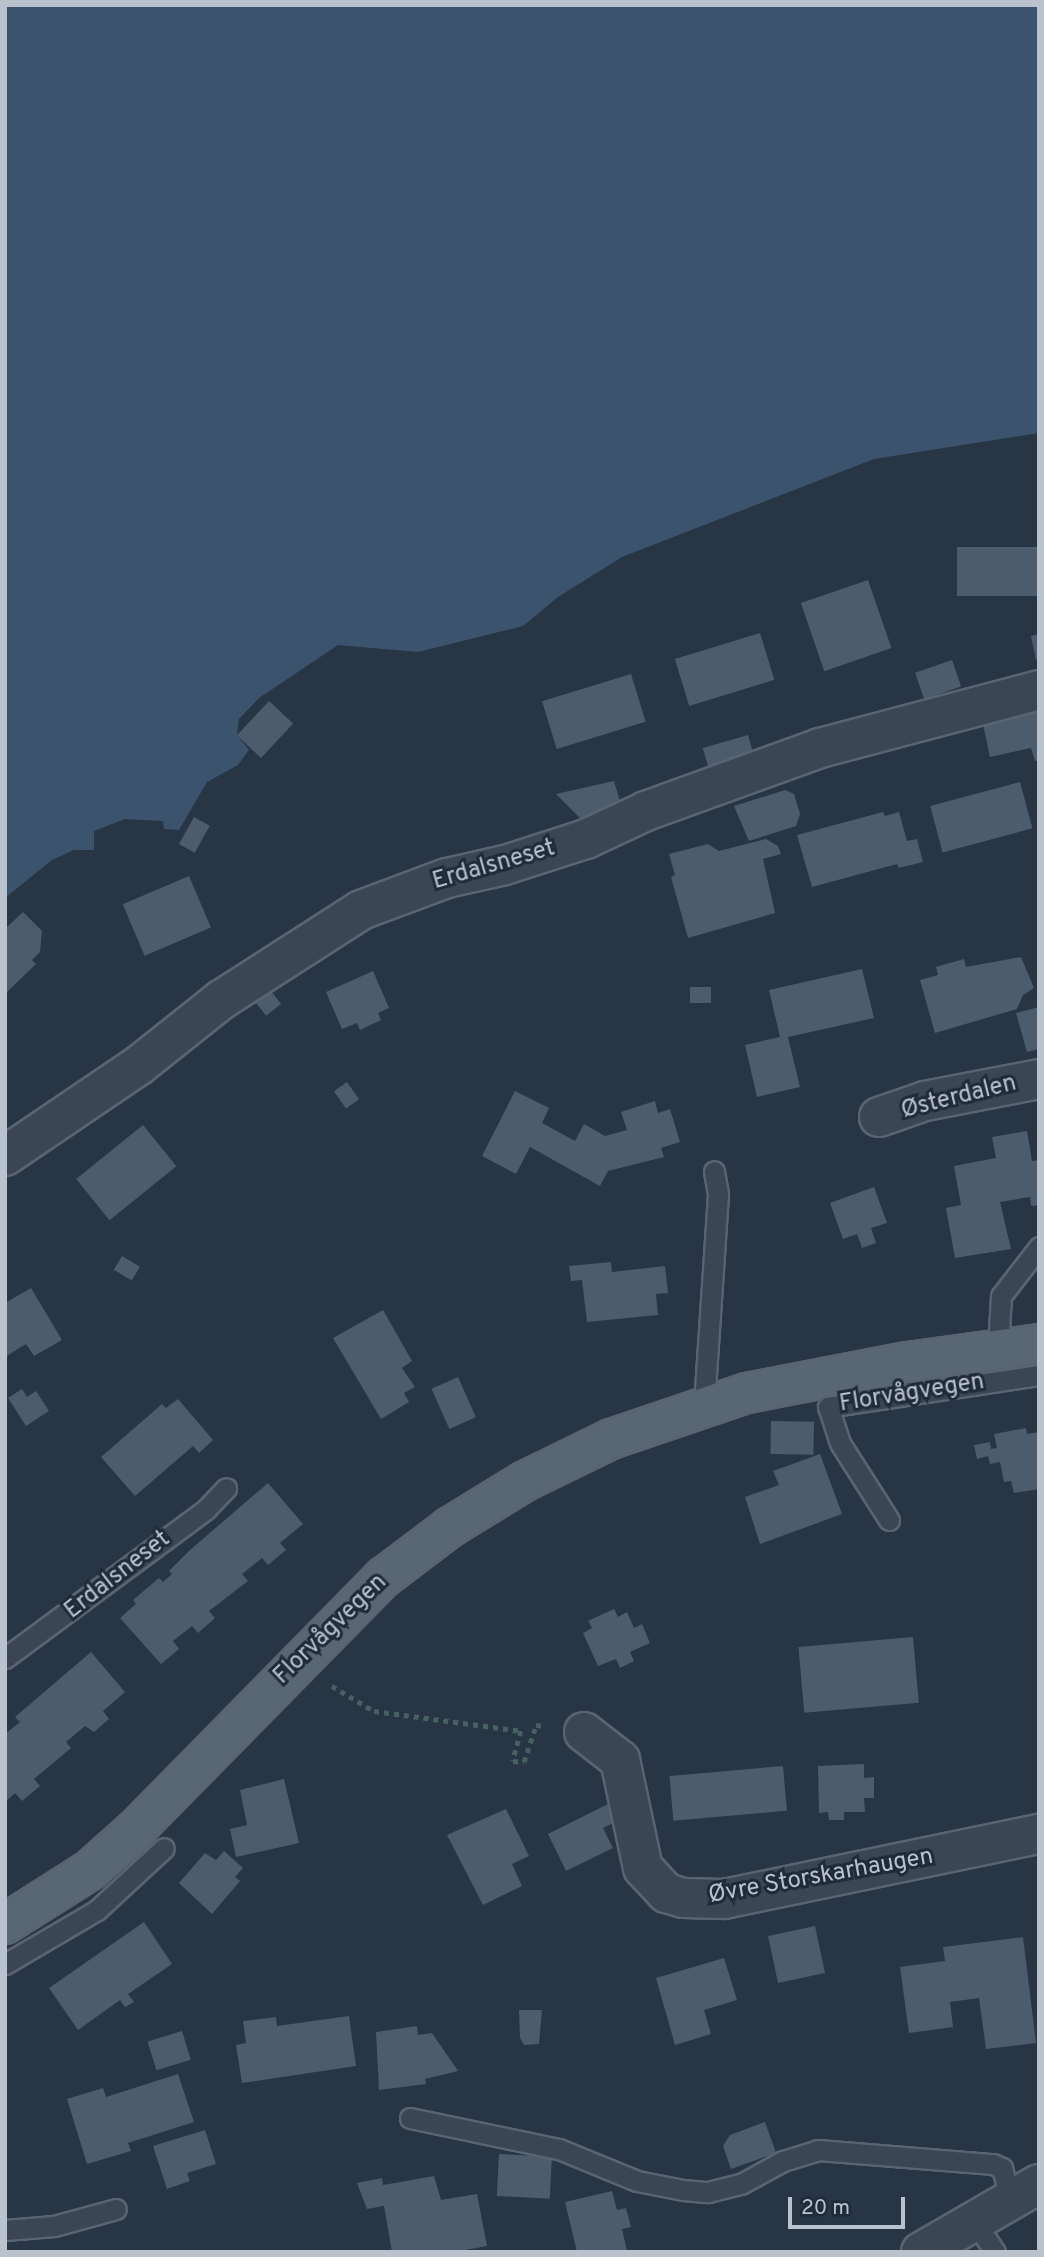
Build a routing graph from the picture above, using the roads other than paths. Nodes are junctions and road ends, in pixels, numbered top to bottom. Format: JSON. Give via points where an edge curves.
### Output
{"nodes":[{"id":1,"x":1039,"y":690,"type":"edge"},
{"id":2,"x":1039,"y":1079,"type":"edge"},
{"id":3,"x":879,"y":1117,"type":"dead end"},
{"id":4,"x":5,"y":1156,"type":"edge"},
{"id":5,"x":714,"y":1171,"type":"dead end"},
{"id":6,"x":1039,"y":1247,"type":"edge"},
{"id":7,"x":1039,"y":1344,"type":"edge"},
{"id":8,"x":998,"y":1347,"type":"junction"},
{"id":9,"x":1039,"y":1375,"type":"edge"},
{"id":10,"x":704,"y":1405,"type":"junction"},
{"id":11,"x":226,"y":1488,"type":"dead end"},
{"id":12,"x":889,"y":1520,"type":"dead end"},
{"id":13,"x":5,"y":1658,"type":"edge"},
{"id":14,"x":584,"y":1732,"type":"road end"},
{"id":15,"x":1039,"y":1834,"type":"edge"},
{"id":16,"x":164,"y":1848,"type":"dead end"},
{"id":17,"x":5,"y":1924,"type":"edge"},
{"id":18,"x":5,"y":1964,"type":"edge"},
{"id":19,"x":410,"y":2118,"type":"dead end"},
{"id":20,"x":1024,"y":2190,"type":"edge"},
{"id":21,"x":116,"y":2209,"type":"dead end"},
{"id":22,"x":972,"y":2218,"type":"junction"},
{"id":23,"x":5,"y":2231,"type":"edge"},
{"id":24,"x":921,"y":2252,"type":"edge"},
{"id":25,"x":995,"y":2252,"type":"edge"}],
"edges":[{"from":1,"to":4,"type":"street","name":"Erdalsneset","via":[[820,748],[646,811],[586,839],[447,878],[361,911],[221,1000],[138,1066]]},
{"from":2,"to":3,"type":"street","name":"Østerdalen","via":[[925,1101]]},
{"from":5,"to":10,"type":"lane","via":[[718,1194]]},
{"from":6,"to":8,"type":"lane","via":[[1001,1296]]},
{"from":7,"to":8,"type":"main road","name":"Florvågvegen"},
{"from":8,"to":10,"type":"main road","name":"Florvågvegen","via":[[818,1377]]},
{"from":9,"to":12,"type":"lane","name":"Florvågvegen","via":[[828,1407],[840,1443]]},
{"from":10,"to":17,"type":"main road","name":"Florvågvegen","via":[[564,1460],[482,1506],[415,1553],[355,1602],[136,1829],[90,1870]]},
{"from":11,"to":13,"type":"lane","name":"Erdalsneset","via":[[206,1509]]},
{"from":14,"to":15,"type":"street","name":"Øvre Storskarhaugen","via":[[620,1760],[643,1868],[666,1893],[683,1898],[724,1899]]},
{"from":16,"to":18,"type":"lane","via":[[97,1910]]},
{"from":19,"to":20,"type":"lane","via":[[559,2149],[637,2181],[683,2190],[708,2192],[741,2184],[783,2161],[818,2150],[993,2164]]},
{"from":20,"to":22,"type":"street"},
{"from":21,"to":23,"type":"lane","via":[[54,2226]]},
{"from":22,"to":24,"type":"street"},
{"from":22,"to":25,"type":"lane"}]}
